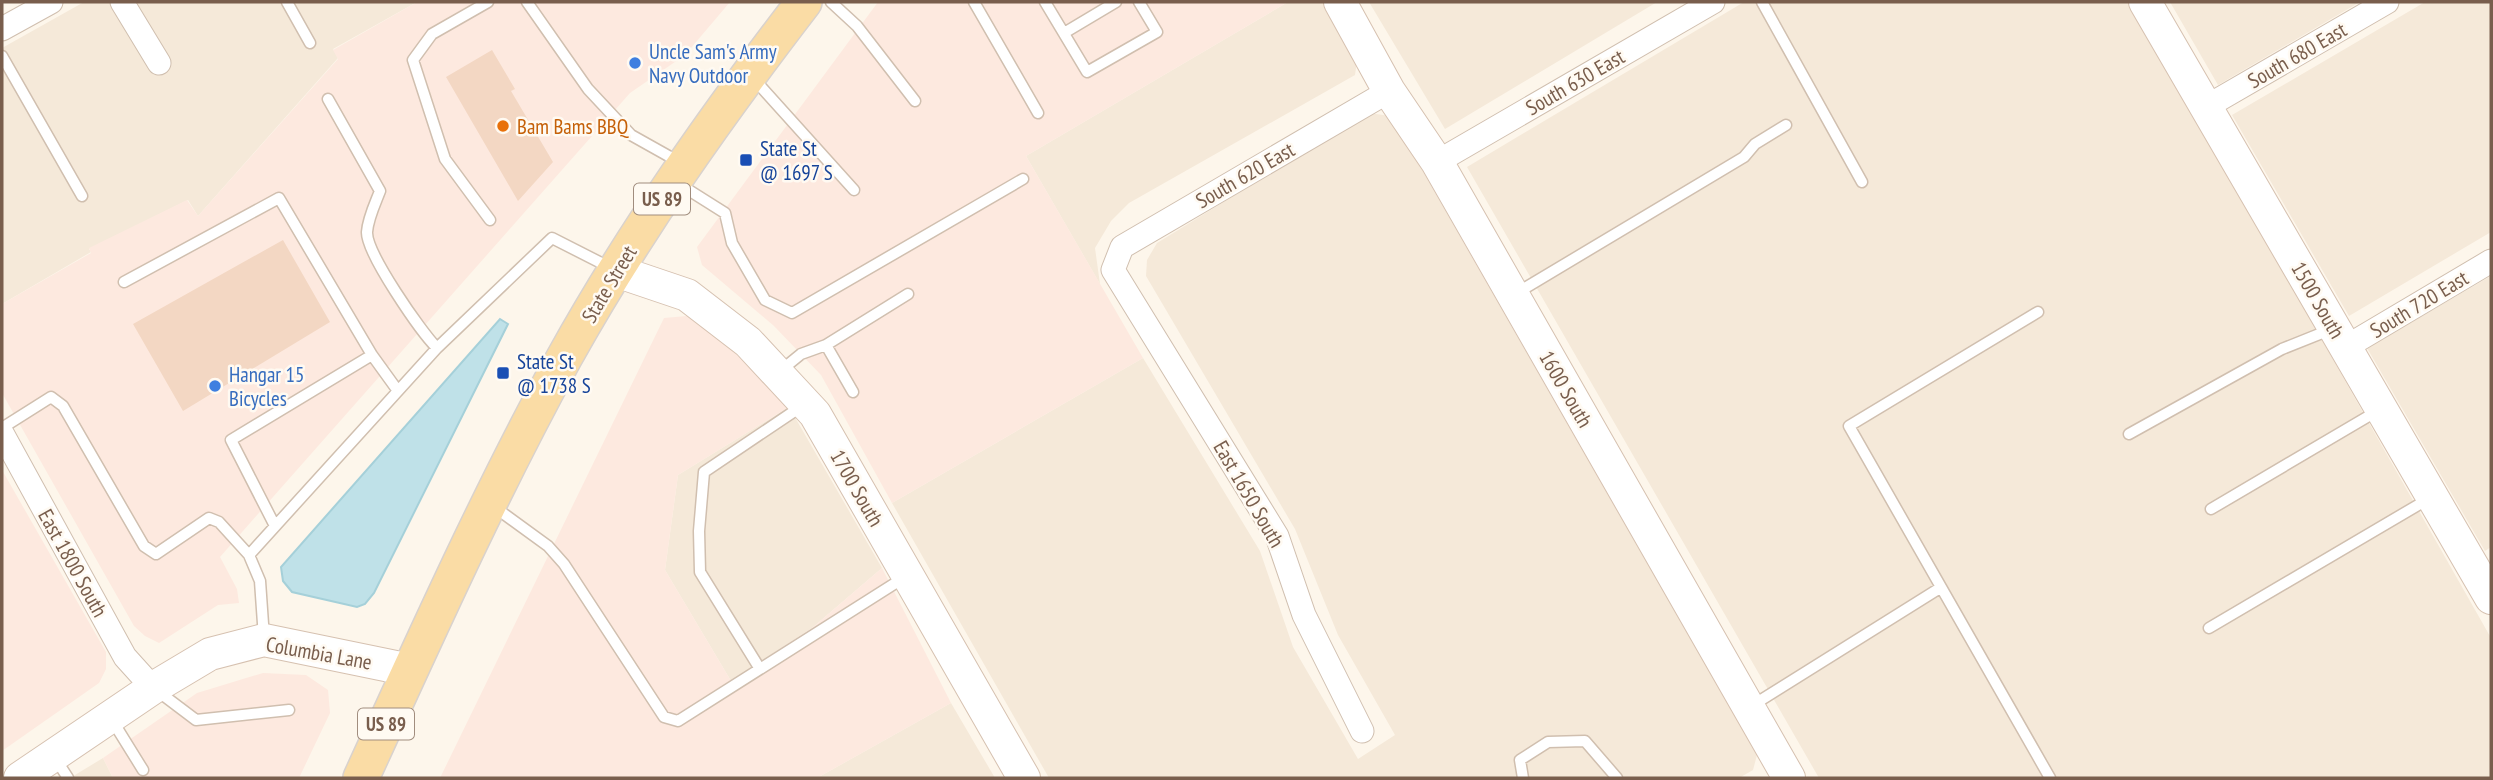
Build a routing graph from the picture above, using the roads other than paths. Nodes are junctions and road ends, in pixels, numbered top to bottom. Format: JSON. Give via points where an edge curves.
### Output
{"nodes":[{"id":1,"x":51,"y":2,"type":"edge"},
{"id":2,"x":122,"y":2,"type":"edge"},
{"id":3,"x":287,"y":2,"type":"edge"},
{"id":4,"x":488,"y":2,"type":"edge"},
{"id":5,"x":527,"y":2,"type":"edge"},
{"id":6,"x":974,"y":2,"type":"edge"},
{"id":7,"x":1045,"y":2,"type":"edge"},
{"id":8,"x":1116,"y":2,"type":"edge"},
{"id":9,"x":1139,"y":2,"type":"edge"},
{"id":10,"x":1340,"y":2,"type":"edge"},
{"id":11,"x":1713,"y":2,"type":"edge"},
{"id":12,"x":1762,"y":2,"type":"edge"},
{"id":13,"x":2145,"y":2,"type":"edge"},
{"id":14,"x":2387,"y":2,"type":"edge"},
{"id":15,"x":807,"y":3,"type":"edge"},
{"id":16,"x":2,"y":29,"type":"edge"},
{"id":17,"x":1064,"y":33,"type":"junction"},
{"id":18,"x":310,"y":43,"type":"dead end"},
{"id":19,"x":2,"y":56,"type":"edge"},
{"id":20,"x":159,"y":63,"type":"dead end"},
{"id":21,"x":748,"y":74,"type":"junction"},
{"id":22,"x":1389,"y":91,"type":"junction"},
{"id":23,"x":328,"y":99,"type":"dead end"},
{"id":24,"x":915,"y":101,"type":"dead end"},
{"id":25,"x":2206,"y":107,"type":"junction"},
{"id":26,"x":1038,"y":113,"type":"dead end"},
{"id":27,"x":1786,"y":125,"type":"dead end"},
{"id":28,"x":1437,"y":162,"type":"junction"},
{"id":29,"x":679,"y":172,"type":"junction"},
{"id":30,"x":1023,"y":179,"type":"dead end"},
{"id":31,"x":1862,"y":182,"type":"dead end"},
{"id":32,"x":854,"y":190,"type":"dead end"},
{"id":33,"x":82,"y":196,"type":"dead end"},
{"id":34,"x":490,"y":220,"type":"dead end"},
{"id":35,"x":2491,"y":261,"type":"edge"},
{"id":36,"x":1113,"y":270,"type":"joint"},
{"id":37,"x":617,"y":271,"type":"junction"},
{"id":38,"x":124,"y":282,"type":"dead end"},
{"id":39,"x":908,"y":294,"type":"dead end"},
{"id":40,"x":1513,"y":295,"type":"junction"},
{"id":41,"x":2038,"y":312,"type":"dead end"},
{"id":42,"x":2340,"y":338,"type":"junction"},
{"id":43,"x":826,"y":345,"type":"junction"},
{"id":44,"x":437,"y":348,"type":"junction"},
{"id":45,"x":372,"y":355,"type":"junction"},
{"id":46,"x":777,"y":373,"type":"junction"},
{"id":47,"x":398,"y":391,"type":"junction"},
{"id":48,"x":853,"y":392,"type":"dead end"},
{"id":49,"x":806,"y":404,"type":"junction"},
{"id":50,"x":2381,"y":408,"type":"junction"},
{"id":51,"x":2,"y":428,"type":"edge"},
{"id":52,"x":2,"y":433,"type":"edge"},
{"id":53,"x":2129,"y":434,"type":"dead end"},
{"id":54,"x":2433,"y":497,"type":"junction"},
{"id":55,"x":488,"y":502,"type":"junction"},
{"id":56,"x":2211,"y":509,"type":"dead end"},
{"id":57,"x":275,"y":526,"type":"junction"},
{"id":58,"x":249,"y":555,"type":"junction"},
{"id":59,"x":908,"y":576,"type":"junction"},
{"id":60,"x":2488,"y":586,"type":"edge"},
{"id":61,"x":1940,"y":588,"type":"junction"},
{"id":62,"x":2209,"y":628,"type":"dead end"},
{"id":63,"x":264,"y":640,"type":"junction"},
{"id":64,"x":760,"y":669,"type":"junction"},
{"id":65,"x":410,"y":670,"type":"junction"},
{"id":66,"x":153,"y":688,"type":"junction"},
{"id":67,"x":1748,"y":708,"type":"junction"},
{"id":68,"x":289,"y":710,"type":"dead end"},
{"id":69,"x":111,"y":718,"type":"junction"},
{"id":70,"x":1363,"y":731,"type":"dead end"},
{"id":71,"x":61,"y":767,"type":"edge"},
{"id":72,"x":143,"y":771,"type":"dead end"},
{"id":73,"x":1786,"y":777,"type":"edge"},
{"id":74,"x":20,"y":778,"type":"edge"},
{"id":75,"x":361,"y":778,"type":"edge"},
{"id":76,"x":1024,"y":778,"type":"edge"},
{"id":77,"x":1523,"y":778,"type":"edge"},
{"id":78,"x":1617,"y":778,"type":"edge"},
{"id":79,"x":2050,"y":778,"type":"edge"}],
"edges":[{"from":1,"to":16,"type":"street"},
{"from":2,"to":20,"type":"street"},
{"from":3,"to":18,"type":"lane"},
{"from":4,"to":34,"type":"lane","via":[[432,34],[413,60],[445,159]]},
{"from":5,"to":29,"type":"lane","via":[[588,89],[631,135]]},
{"from":6,"to":26,"type":"lane"},
{"from":7,"to":17,"type":"lane"},
{"from":8,"to":17,"type":"lane"},
{"from":9,"to":17,"type":"lane","via":[[1157,32],[1087,72]]},
{"from":10,"to":22,"type":"street","name":"1600 South"},
{"from":11,"to":28,"type":"street","name":"South 630 East"},
{"from":12,"to":31,"type":"lane"},
{"from":13,"to":25,"type":"street","name":"1500 South"},
{"from":14,"to":25,"type":"street","name":"South 680 East"},
{"from":15,"to":21,"type":"main road","name":"State Street","number":"US 89"},
{"from":15,"to":24,"type":"lane","via":[[857,26]]},
{"from":19,"to":33,"type":"lane"},
{"from":21,"to":29,"type":"main road","name":"State Street","number":"US 89"},
{"from":21,"to":32,"type":"lane"},
{"from":22,"to":28,"type":"street","name":"1600 South"},
{"from":22,"to":36,"type":"street","name":"South 620 East","via":[[1122,247]]},
{"from":23,"to":44,"type":"lane","via":[[380,191],[367,235],[374,259]]},
{"from":25,"to":42,"type":"street","name":"1500 South"},
{"from":27,"to":40,"type":"lane","via":[[1755,144],[1744,157]]},
{"from":28,"to":40,"type":"street","name":"1600 South"},
{"from":29,"to":30,"type":"lane","via":[[725,213],[732,243],[765,300],[792,313]]},
{"from":29,"to":37,"type":"main road","name":"State Street","number":"US 89"},
{"from":35,"to":42,"type":"street","name":"South 720 East"},
{"from":36,"to":70,"type":"street","name":"East 1650 South","via":[[1277,536],[1304,615]]},
{"from":37,"to":44,"type":"lane","via":[[552,238]]},
{"from":37,"to":46,"type":"street","name":"1700 South","via":[[687,295],[748,342]]},
{"from":37,"to":55,"type":"main road","name":"State Street","number":"US 89"},
{"from":38,"to":45,"type":"lane","via":[[279,198]]},
{"from":39,"to":43,"type":"lane"},
{"from":40,"to":67,"type":"street","name":"1600 South"},
{"from":41,"to":61,"type":"lane","via":[[1849,426]]},
{"from":42,"to":50,"type":"street","name":"1500 South"},
{"from":42,"to":53,"type":"lane","via":[[2282,349]]},
{"from":43,"to":46,"type":"lane","via":[[801,354]]},
{"from":43,"to":48,"type":"lane"},
{"from":44,"to":47,"type":"lane"},
{"from":45,"to":47,"type":"lane"},
{"from":45,"to":57,"type":"lane","via":[[231,440]]},
{"from":46,"to":49,"type":"street","name":"1700 South"},
{"from":47,"to":57,"type":"lane"},
{"from":49,"to":59,"type":"street","name":"1700 South"},
{"from":49,"to":64,"type":"lane","via":[[704,472],[700,572]]},
{"from":50,"to":54,"type":"street","name":"1500 South"},
{"from":50,"to":56,"type":"lane"},
{"from":51,"to":58,"type":"lane","via":[[51,397],[63,405],[144,547],[156,554],[209,518],[219,522]]},
{"from":52,"to":66,"type":"street","name":"East 1800 South","via":[[125,657]]},
{"from":54,"to":60,"type":"street","name":"1500 South"},
{"from":54,"to":62,"type":"lane"},
{"from":55,"to":64,"type":"lane","via":[[548,546],[564,564],[664,717],[678,721]]},
{"from":55,"to":65,"type":"main road","name":"State Street","number":"US 89"},
{"from":57,"to":58,"type":"lane"},
{"from":58,"to":63,"type":"lane","via":[[260,581]]},
{"from":59,"to":64,"type":"lane"},
{"from":59,"to":76,"type":"street","name":"1700 South"},
{"from":61,"to":67,"type":"lane"},
{"from":61,"to":79,"type":"lane"},
{"from":63,"to":65,"type":"street","name":"Columbia Lane"},
{"from":63,"to":66,"type":"street","name":"Columbia Lane","via":[[210,654]]},
{"from":65,"to":75,"type":"main road","name":"State Street","number":"US 89"},
{"from":66,"to":68,"type":"lane","via":[[196,720]]},
{"from":66,"to":69,"type":"street","name":"Columbia Lane"},
{"from":67,"to":73,"type":"street","name":"1600 South"},
{"from":69,"to":71,"type":"street","name":"Columbia Lane"},
{"from":69,"to":72,"type":"lane"},
{"from":71,"to":74,"type":"street","name":"Columbia Lane"},
{"from":77,"to":78,"type":"lane","via":[[1520,760],[1548,742],[1585,741]]}]}
